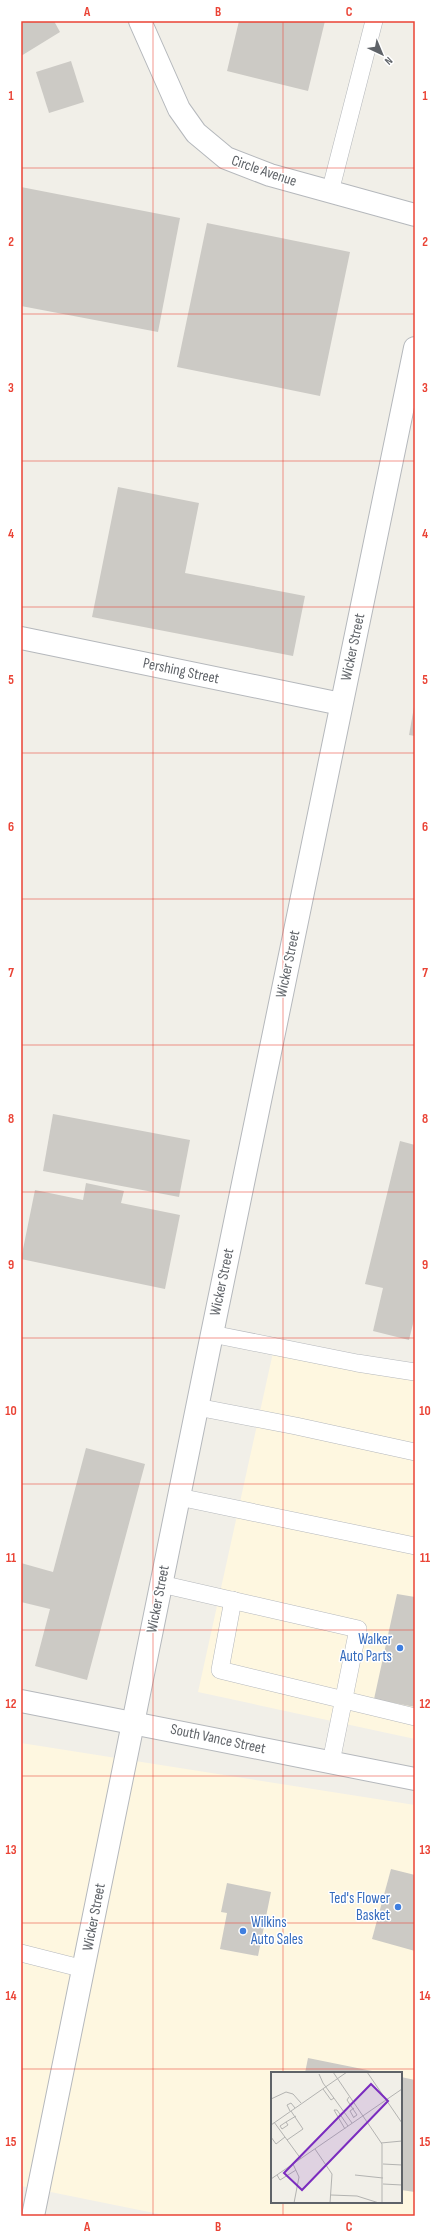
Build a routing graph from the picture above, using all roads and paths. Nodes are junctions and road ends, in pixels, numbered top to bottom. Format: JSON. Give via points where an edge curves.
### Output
{"nodes":[{"id":1,"x":140,"y":21,"type":"edge"},
{"id":2,"x":374,"y":21,"type":"edge"},
{"id":3,"x":330,"y":192,"type":"junction"},
{"id":4,"x":415,"y":215,"type":"edge"},
{"id":5,"x":415,"y":348,"type":"edge"},
{"id":6,"x":411,"y":397,"type":"edge"},
{"id":7,"x":21,"y":638,"type":"edge"},
{"id":8,"x":342,"y":704,"type":"junction"},
{"id":9,"x":212,"y":1334,"type":"junction"},
{"id":10,"x":415,"y":1372,"type":"edge"},
{"id":11,"x":197,"y":1407,"type":"junction"},
{"id":12,"x":415,"y":1452,"type":"edge"},
{"id":13,"x":178,"y":1497,"type":"junction"},
{"id":14,"x":415,"y":1546,"type":"edge"},
{"id":15,"x":161,"y":1584,"type":"junction"},
{"id":16,"x":233,"y":1600,"type":"junction"},
{"id":17,"x":21,"y":1701,"type":"edge"},
{"id":18,"x":344,"y":1701,"type":"junction"},
{"id":19,"x":415,"y":1717,"type":"edge"},
{"id":20,"x":134,"y":1722,"type":"junction"},
{"id":21,"x":331,"y":1762,"type":"junction"},
{"id":22,"x":415,"y":1779,"type":"edge"},
{"id":23,"x":21,"y":1952,"type":"edge"},
{"id":24,"x":84,"y":1969,"type":"junction"},
{"id":25,"x":33,"y":2216,"type":"edge"}],
"edges":[{"from":1,"to":3,"type":"street","name":"Circle Avenue","via":[[179,109],[196,133],[226,158],[270,175]]},
{"from":2,"to":3,"type":"lane"},
{"from":3,"to":4,"type":"street","name":"Circle Avenue"},
{"from":5,"to":6,"type":"street","name":"Wicker Street"},
{"from":6,"to":8,"type":"street","name":"Wicker Street"},
{"from":7,"to":8,"type":"street","name":"Pershing Street"},
{"from":8,"to":9,"type":"street","name":"Wicker Street"},
{"from":9,"to":10,"type":"lane"},
{"from":9,"to":11,"type":"street","name":"Wicker Street"},
{"from":11,"to":12,"type":"lane"},
{"from":11,"to":13,"type":"street","name":"Wicker Street"},
{"from":13,"to":14,"type":"lane"},
{"from":13,"to":15,"type":"street","name":"Wicker Street"},
{"from":15,"to":16,"type":"lane"},
{"from":15,"to":20,"type":"street","name":"Wicker Street"},
{"from":16,"to":18,"type":"lane","via":[[220,1670]]},
{"from":16,"to":18,"type":"lane","via":[[358,1629]]},
{"from":17,"to":20,"type":"street","name":"South Vance Street"},
{"from":18,"to":19,"type":"lane"},
{"from":18,"to":21,"type":"lane"},
{"from":20,"to":21,"type":"street","name":"South Vance Street"},
{"from":20,"to":24,"type":"street","name":"Wicker Street"},
{"from":21,"to":22,"type":"street","name":"South Vance Street"},
{"from":23,"to":24,"type":"lane"},
{"from":24,"to":25,"type":"street","name":"Wicker Street"}]}
